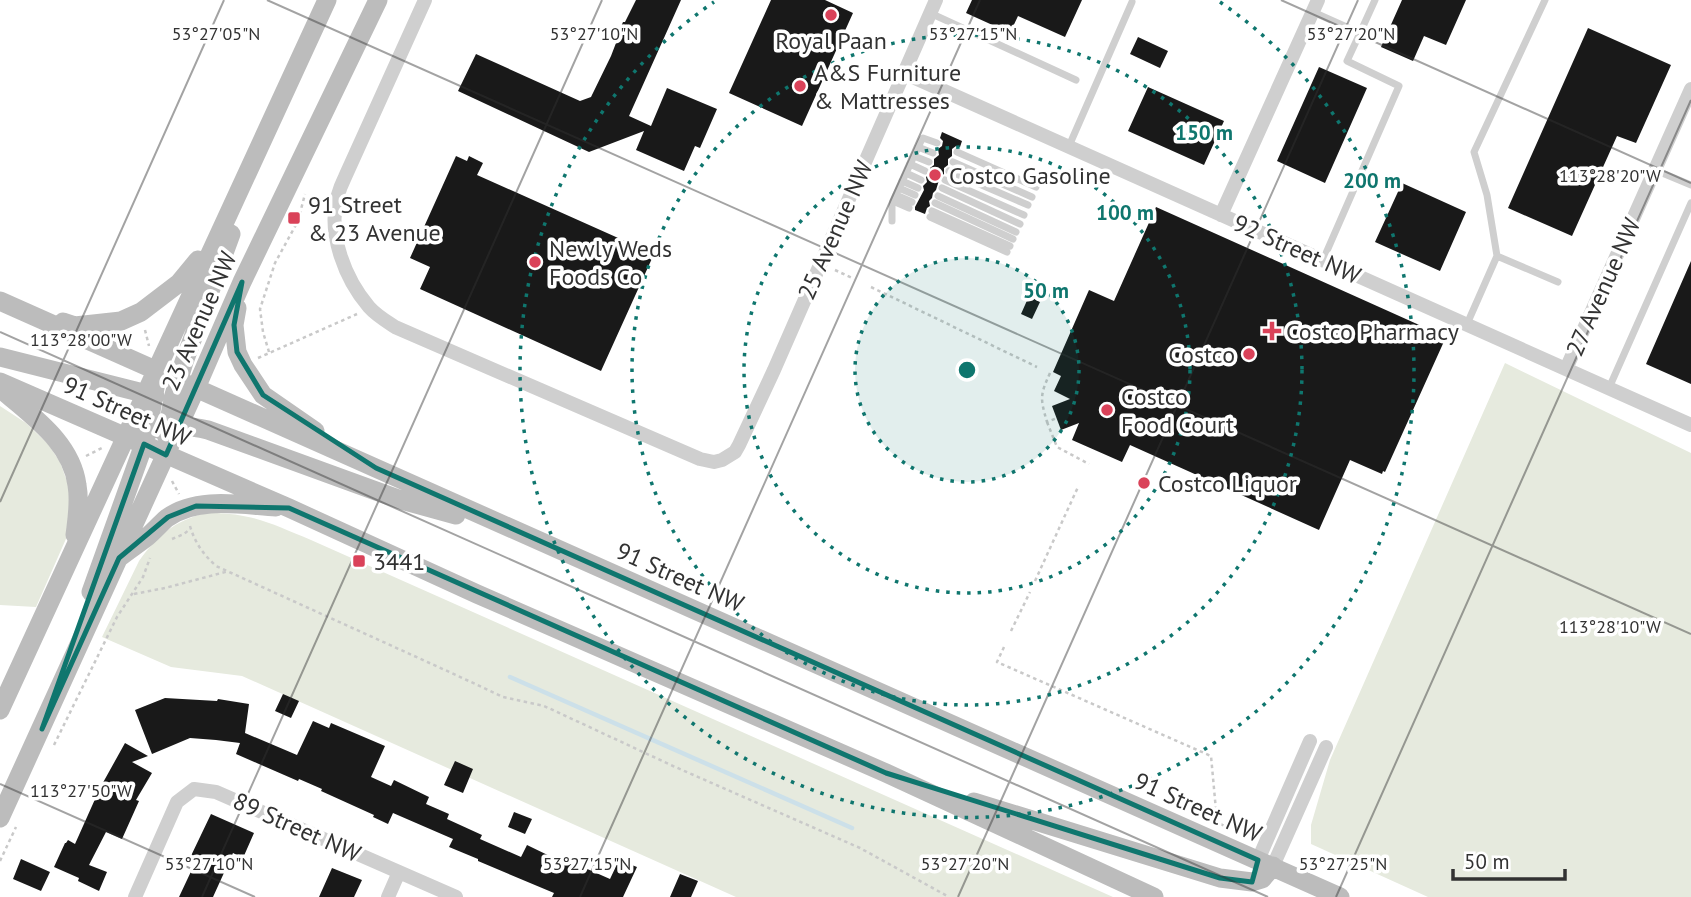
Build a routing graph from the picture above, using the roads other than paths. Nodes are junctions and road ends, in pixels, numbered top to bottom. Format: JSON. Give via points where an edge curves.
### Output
{"nodes":[{"id":1,"x":327,"y":0,"type":"edge"},
{"id":2,"x":378,"y":0,"type":"edge"},
{"id":3,"x":425,"y":0,"type":"edge"},
{"id":4,"x":1374,"y":0,"type":"edge"},
{"id":5,"x":1545,"y":0,"type":"edge"},
{"id":6,"x":1132,"y":2,"type":"dead end"},
{"id":7,"x":1315,"y":6,"type":"edge"},
{"id":8,"x":933,"y":7,"type":"edge"},
{"id":9,"x":1360,"y":33,"type":"junction"},
{"id":10,"x":904,"y":73,"type":"junction"},
{"id":11,"x":1076,"y":80,"type":"dead end"},
{"id":12,"x":1691,"y":89,"type":"edge"},
{"id":13,"x":279,"y":102,"type":"junction"},
{"id":14,"x":937,"y":143,"type":"dead end"},
{"id":15,"x":918,"y":146,"type":"junction"},
{"id":16,"x":1068,"y":147,"type":"junction"},
{"id":17,"x":957,"y":152,"type":"dead end"},
{"id":18,"x":933,"y":153,"type":"dead end"},
{"id":19,"x":914,"y":156,"type":"junction"},
{"id":20,"x":929,"y":162,"type":"dead end"},
{"id":21,"x":953,"y":162,"type":"dead end"},
{"id":22,"x":910,"y":164,"type":"junction"},
{"id":23,"x":1656,"y":170,"type":"junction"},
{"id":24,"x":925,"y":171,"type":"dead end"},
{"id":25,"x":949,"y":171,"type":"dead end"},
{"id":26,"x":945,"y":180,"type":"dead end"},
{"id":27,"x":1691,"y":185,"type":"edge"},
{"id":28,"x":1036,"y":187,"type":"dead end"},
{"id":29,"x":899,"y":188,"type":"junction"},
{"id":30,"x":915,"y":194,"type":"junction"},
{"id":31,"x":1032,"y":197,"type":"dead end"},
{"id":32,"x":936,"y":203,"type":"junction"},
{"id":33,"x":1691,"y":204,"type":"edge"},
{"id":34,"x":1028,"y":205,"type":"dead end"},
{"id":35,"x":1024,"y":215,"type":"dead end"},
{"id":36,"x":1221,"y":215,"type":"junction"},
{"id":37,"x":892,"y":221,"type":"dead end"},
{"id":38,"x":1020,"y":224,"type":"dead end"},
{"id":39,"x":218,"y":234,"type":"junction"},
{"id":40,"x":1497,"y":256,"type":"junction"},
{"id":41,"x":1322,"y":261,"type":"junction"},
{"id":42,"x":242,"y":282,"type":"junction"},
{"id":43,"x":1558,"y":282,"type":"dead end"},
{"id":44,"x":0,"y":302,"type":"edge"},
{"id":45,"x":21,"y":311,"type":"junction"},
{"id":46,"x":1467,"y":324,"type":"junction"},
{"id":47,"x":0,"y":357,"type":"edge"},
{"id":48,"x":1566,"y":369,"type":"junction"},
{"id":49,"x":156,"y":370,"type":"junction"},
{"id":50,"x":0,"y":382,"type":"edge"},
{"id":51,"x":0,"y":388,"type":"edge"},
{"id":52,"x":1609,"y":388,"type":"junction"},
{"id":53,"x":170,"y":391,"type":"junction"},
{"id":54,"x":1691,"y":425,"type":"edge"},
{"id":55,"x":152,"y":433,"type":"junction"},
{"id":56,"x":166,"y":455,"type":"junction"},
{"id":57,"x":376,"y":468,"type":"junction"},
{"id":58,"x":289,"y":508,"type":"junction"},
{"id":59,"x":524,"y":534,"type":"junction"},
{"id":60,"x":74,"y":550,"type":"junction"},
{"id":61,"x":119,"y":558,"type":"junction"},
{"id":62,"x":0,"y":710,"type":"edge"},
{"id":63,"x":42,"y":729,"type":"junction"},
{"id":64,"x":1310,"y":741,"type":"dead end"},
{"id":65,"x":1326,"y":747,"type":"dead end"},
{"id":66,"x":886,"y":773,"type":"junction"},
{"id":67,"x":8,"y":822,"type":"edge"},
{"id":68,"x":1265,"y":863,"type":"junction"},
{"id":69,"x":399,"y":872,"type":"junction"},
{"id":70,"x":1255,"y":890,"type":"edge"},
{"id":71,"x":135,"y":897,"type":"edge"},
{"id":72,"x":388,"y":897,"type":"edge"},
{"id":73,"x":456,"y":897,"type":"edge"},
{"id":74,"x":1154,"y":897,"type":"edge"},
{"id":75,"x":1340,"y":897,"type":"edge"}],
"edges":[{"from":1,"to":13,"type":"main road","name":"23 Avenue NW"},
{"from":2,"to":42,"type":"main road","name":"23 Avenue NW"},
{"from":3,"to":10,"type":"street","name":"25 Avenue NW","via":[[337,198],[337,238],[350,281],[370,308],[395,327],[714,462],[739,445]]},
{"from":4,"to":9,"type":"lane"},
{"from":5,"to":40,"type":"lane","via":[[1474,152]]},
{"from":6,"to":16,"type":"lane"},
{"from":7,"to":9,"type":"lane"},
{"from":7,"to":36,"type":"street"},
{"from":8,"to":10,"type":"street","name":"25 Avenue NW"},
{"from":8,"to":11,"type":"lane"},
{"from":9,"to":41,"type":"lane","via":[[1347,61],[1399,86]]},
{"from":10,"to":16,"type":"street","name":"92 Street NW"},
{"from":12,"to":23,"type":"street","name":"27 Avenue NW"},
{"from":13,"to":39,"type":"main road","name":"23 Avenue NW"},
{"from":13,"to":53,"type":"main road"},
{"from":14,"to":15,"type":"lane","via":[[923,138]]},
{"from":15,"to":18,"type":"lane"},
{"from":15,"to":19,"type":"lane"},
{"from":16,"to":36,"type":"street","name":"92 Street NW"},
{"from":17,"to":28,"type":"lane"},
{"from":19,"to":20,"type":"lane"},
{"from":19,"to":22,"type":"lane"},
{"from":21,"to":31,"type":"lane"},
{"from":22,"to":24,"type":"lane"},
{"from":22,"to":29,"type":"lane"},
{"from":23,"to":27,"type":"lane"},
{"from":23,"to":48,"type":"street","name":"27 Avenue NW"},
{"from":25,"to":34,"type":"lane"},
{"from":26,"to":35,"type":"lane"},
{"from":29,"to":30,"type":"lane"},
{"from":29,"to":30,"type":"lane"},
{"from":29,"to":30,"type":"lane"},
{"from":29,"to":37,"type":"lane"},
{"from":32,"to":32,"type":"lane","via":[[1011,242]]},
{"from":32,"to":38,"type":"lane"},
{"from":33,"to":52,"type":"lane"},
{"from":36,"to":41,"type":"street","name":"92 Street NW"},
{"from":39,"to":45,"type":"main road","via":[[179,284],[121,321],[75,326]]},
{"from":39,"to":49,"type":"main road","name":"23 Avenue NW"},
{"from":40,"to":43,"type":"lane"},
{"from":40,"to":46,"type":"lane"},
{"from":41,"to":46,"type":"street","name":"92 Street NW"},
{"from":42,"to":53,"type":"main road","name":"23 Avenue NW"},
{"from":42,"to":57,"type":"main road","via":[[234,325],[237,352],[263,395]]},
{"from":44,"to":45,"type":"main road","name":"91 Street NW"},
{"from":45,"to":49,"type":"main road","name":"91 Street NW"},
{"from":46,"to":48,"type":"street","name":"92 Street NW"},
{"from":47,"to":53,"type":"main road"},
{"from":48,"to":52,"type":"street","name":"92 Street NW"},
{"from":49,"to":53,"type":"main road","name":"23 Avenue NW"},
{"from":49,"to":53,"type":"main road","name":"91 Street NW"},
{"from":50,"to":55,"type":"main road","name":"91 Street NW"},
{"from":51,"to":60,"type":"main road","via":[[48,429],[72,464],[78,488]]},
{"from":52,"to":54,"type":"street","name":"92 Street NW"},
{"from":53,"to":55,"type":"main road"},
{"from":53,"to":55,"type":"main road","name":"23 Avenue NW"},
{"from":53,"to":57,"type":"main road","name":"91 Street NW"},
{"from":55,"to":56,"type":"main road"},
{"from":55,"to":59,"type":"main road","name":"91 Street NW","via":[[197,427],[398,499]]},
{"from":55,"to":60,"type":"main road","name":"23 Avenue NW"},
{"from":55,"to":63,"type":"main road"},
{"from":56,"to":58,"type":"main road","name":"91 Street NW"},
{"from":56,"to":61,"type":"main road"},
{"from":57,"to":59,"type":"main road","name":"91 Street NW"},
{"from":58,"to":61,"type":"main road","via":[[196,506],[168,517]]},
{"from":58,"to":66,"type":"main road","name":"91 Street NW"},
{"from":59,"to":68,"type":"main road","name":"91 Street NW"},
{"from":60,"to":62,"type":"main road","name":"23 Avenue NW"},
{"from":61,"to":63,"type":"main road"},
{"from":63,"to":67,"type":"main road"},
{"from":64,"to":68,"type":"street"},
{"from":65,"to":68,"type":"street"},
{"from":66,"to":70,"type":"main road"},
{"from":66,"to":74,"type":"main road","name":"91 Street NW"},
{"from":68,"to":70,"type":"main road","via":[[1252,875]]},
{"from":68,"to":75,"type":"main road","name":"91 Street NW"},
{"from":69,"to":71,"type":"street","name":"89 Street NW","via":[[216,792],[194,789],[177,802]]},
{"from":69,"to":72,"type":"street"},
{"from":69,"to":73,"type":"street","name":"89 Street NW"}]}
